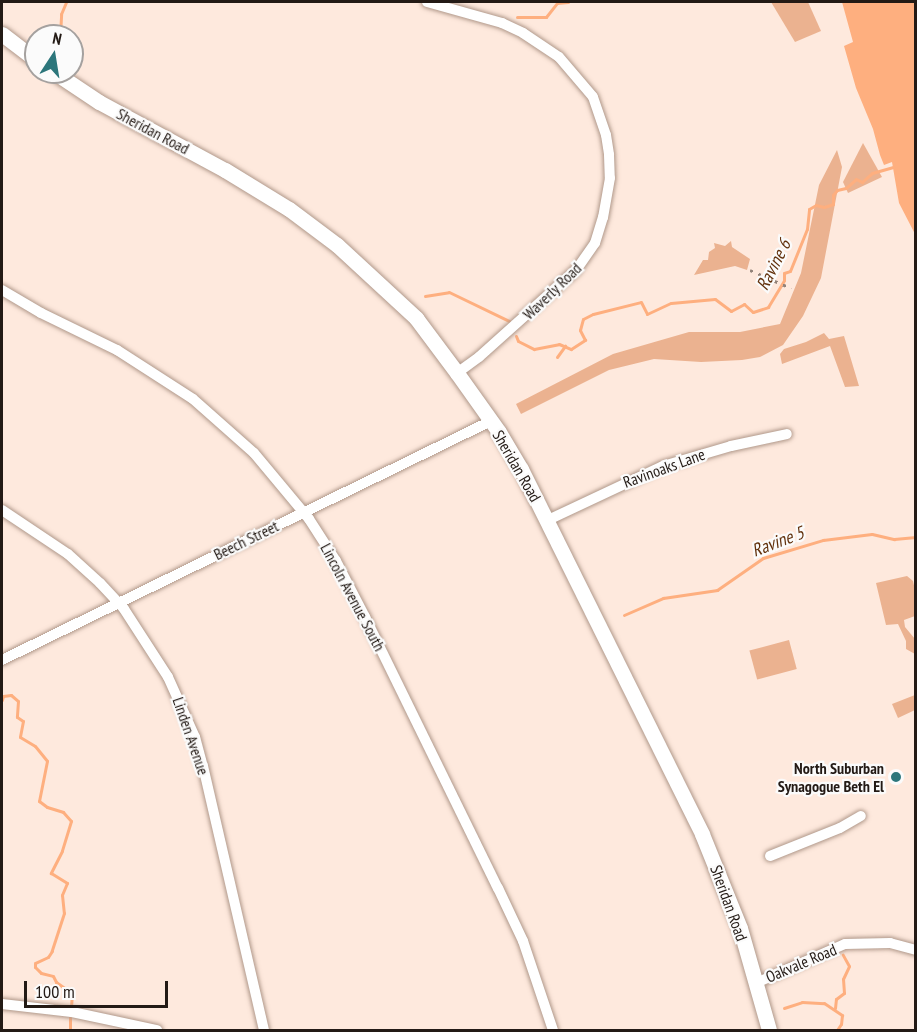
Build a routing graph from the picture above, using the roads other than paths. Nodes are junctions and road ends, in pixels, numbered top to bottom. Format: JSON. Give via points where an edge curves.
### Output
{"nodes":[{"id":1,"x":427,"y":2,"type":"edge"},
{"id":2,"x":2,"y":34,"type":"edge"},
{"id":3,"x":24,"y":51,"type":"edge"},
{"id":4,"x":72,"y":84,"type":"edge"},
{"id":5,"x":2,"y":290,"type":"edge"},
{"id":6,"x":457,"y":373,"type":"junction"},
{"id":7,"x":491,"y":421,"type":"junction"},
{"id":8,"x":787,"y":434,"type":"dead end"},
{"id":9,"x":2,"y":510,"type":"edge"},
{"id":10,"x":303,"y":512,"type":"junction"},
{"id":11,"x":548,"y":520,"type":"junction"},
{"id":12,"x":117,"y":603,"type":"junction"},
{"id":13,"x":2,"y":660,"type":"edge"},
{"id":14,"x":861,"y":816,"type":"dead end"},
{"id":15,"x":770,"y":856,"type":"dead end"},
{"id":16,"x":915,"y":950,"type":"edge"},
{"id":17,"x":756,"y":983,"type":"junction"},
{"id":18,"x":2,"y":1005,"type":"edge"},
{"id":19,"x":157,"y":1030,"type":"edge"},
{"id":20,"x":264,"y":1030,"type":"edge"},
{"id":21,"x":553,"y":1030,"type":"edge"},
{"id":22,"x":769,"y":1030,"type":"edge"}],
"edges":[{"from":1,"to":6,"type":"street","name":"Waverly Road","via":[[502,23],[559,57],[593,97],[607,136],[609,155],[609,185],[595,243],[576,270]]},
{"from":2,"to":3,"type":"street"},
{"from":4,"to":6,"type":"street","name":"Sheridan Road","via":[[225,170],[337,244],[416,318]]},
{"from":5,"to":10,"type":"street","name":"Lincoln Avenue South","via":[[117,350],[193,399],[254,453]]},
{"from":6,"to":7,"type":"street","name":"Sheridan Road"},
{"from":7,"to":10,"type":"street","name":"Beech Street"},
{"from":7,"to":11,"type":"street","name":"Sheridan Road"},
{"from":8,"to":11,"type":"street","name":"Ravinoaks Lane","via":[[663,466]]},
{"from":9,"to":12,"type":"street","name":"Linden Avenue","via":[[68,554]]},
{"from":10,"to":12,"type":"street","name":"Beech Street"},
{"from":10,"to":21,"type":"street","name":"Lincoln Avenue South","via":[[336,561],[498,888],[523,941]]},
{"from":11,"to":17,"type":"street","name":"Sheridan Road","via":[[702,834],[740,928]]},
{"from":12,"to":13,"type":"street","name":"Beech Street"},
{"from":12,"to":20,"type":"street","name":"Linden Avenue","via":[[168,676],[195,737]]},
{"from":14,"to":15,"type":"street"},
{"from":16,"to":17,"type":"street","name":"Oakvale Road","via":[[890,943],[845,944]]},
{"from":17,"to":22,"type":"street","name":"Sheridan Road"},
{"from":18,"to":19,"type":"street","via":[[106,1018]]}]}
